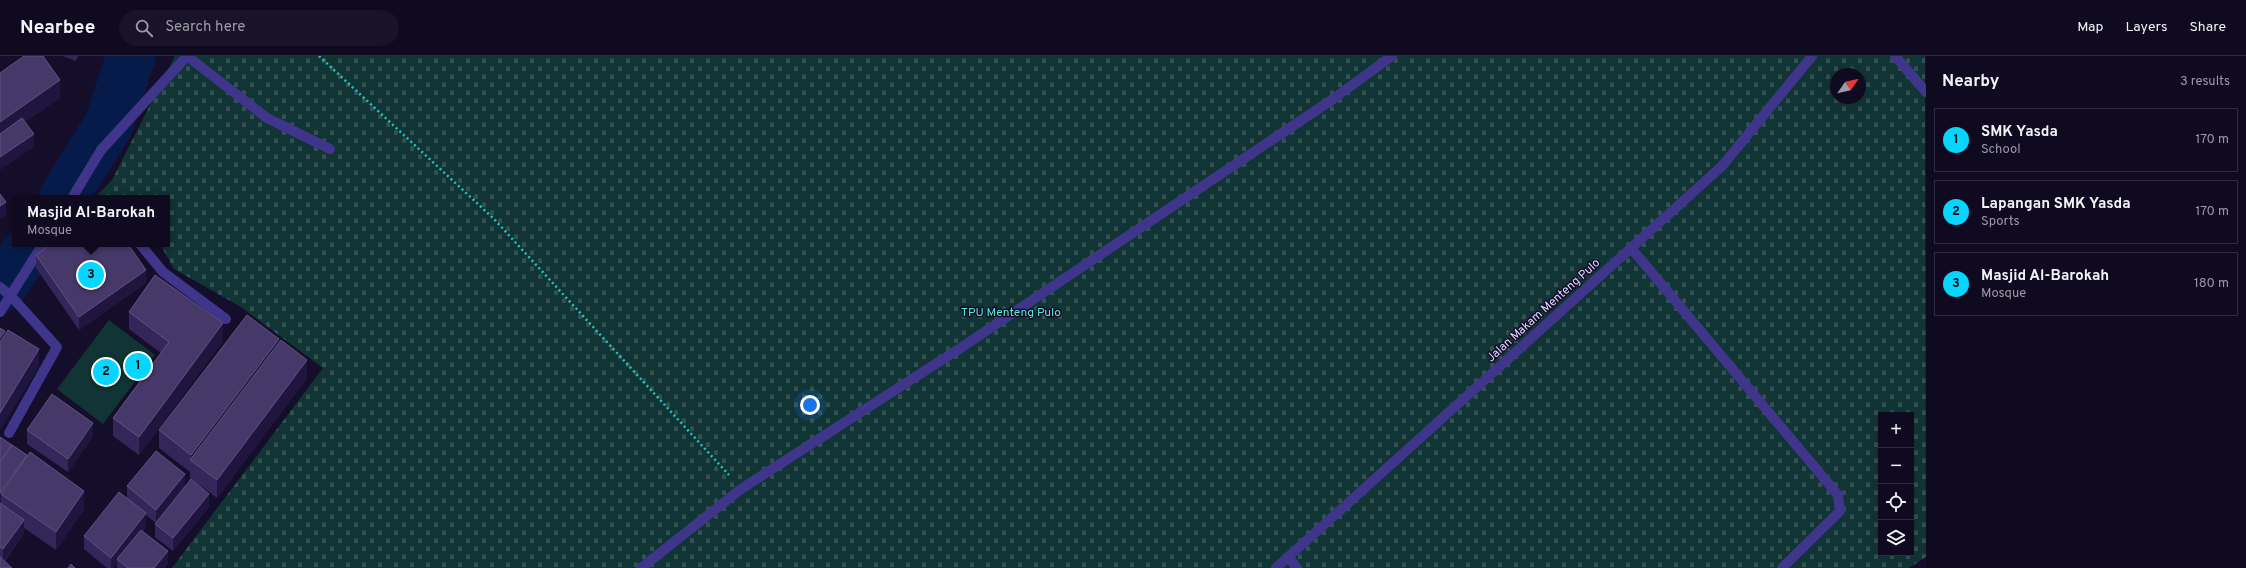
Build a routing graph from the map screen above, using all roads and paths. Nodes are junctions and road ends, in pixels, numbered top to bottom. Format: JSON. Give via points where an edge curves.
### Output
{"nodes":[{"id":1,"x":187,"y":56,"type":"edge"},
{"id":2,"x":319,"y":56,"type":"edge"},
{"id":3,"x":1392,"y":56,"type":"edge"},
{"id":4,"x":1812,"y":56,"type":"edge"},
{"id":5,"x":1895,"y":56,"type":"edge"},
{"id":6,"x":1926,"y":92,"type":"edge"},
{"id":7,"x":330,"y":149,"type":"dead end"},
{"id":8,"x":74,"y":195,"type":"edge"},
{"id":9,"x":41,"y":247,"type":"edge"},
{"id":10,"x":142,"y":247,"type":"edge"},
{"id":11,"x":1631,"y":248,"type":"junction"},
{"id":12,"x":6,"y":291,"type":"edge"},
{"id":13,"x":0,"y":312,"type":"edge"},
{"id":14,"x":226,"y":319,"type":"dead end"},
{"id":15,"x":9,"y":433,"type":"dead end"},
{"id":16,"x":741,"y":489,"type":"junction"},
{"id":17,"x":1288,"y":557,"type":"junction"},
{"id":18,"x":641,"y":568,"type":"edge"},
{"id":19,"x":1276,"y":568,"type":"edge"},
{"id":20,"x":1297,"y":568,"type":"edge"},
{"id":21,"x":1782,"y":568,"type":"edge"}],
"edges":[{"from":1,"to":7,"type":"street","via":[[267,118]]},
{"from":1,"to":8,"type":"street","via":[[101,150]]},
{"from":2,"to":16,"type":"path","via":[[494,219]]},
{"from":3,"to":16,"type":"street","via":[[1333,99],[962,348]]},
{"from":4,"to":11,"type":"street","name":"Jalan Makam Menteng Pulo","via":[[1722,166]]},
{"from":5,"to":6,"type":"street"},
{"from":9,"to":12,"type":"street"},
{"from":10,"to":14,"type":"street","via":[[163,272]]},
{"from":11,"to":17,"type":"street","name":"Jalan Makam Menteng Pulo"},
{"from":11,"to":21,"type":"street","via":[[1838,495],[1840,511]]},
{"from":12,"to":13,"type":"street"},
{"from":12,"to":15,"type":"street","via":[[57,347]]},
{"from":16,"to":18,"type":"street"},
{"from":17,"to":19,"type":"street","name":"Jalan Makam Menteng Pulo"},
{"from":17,"to":20,"type":"street"}]}
